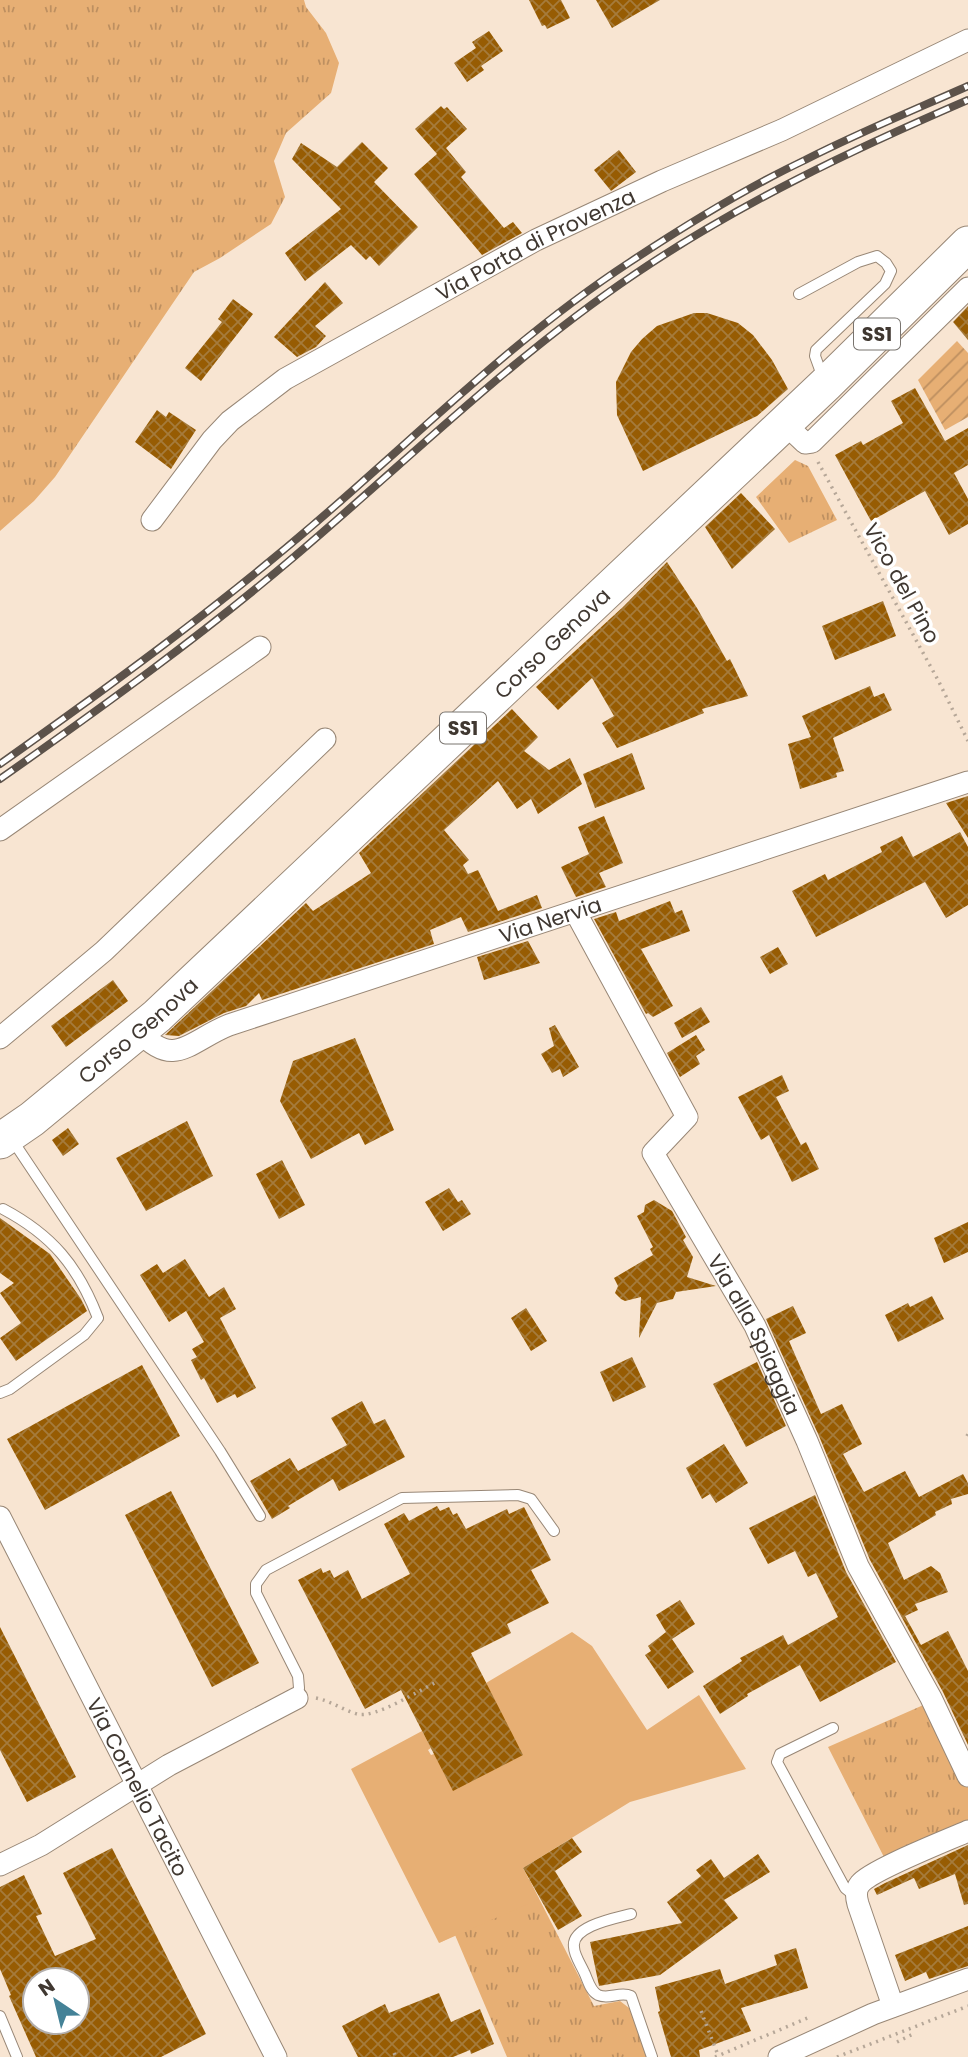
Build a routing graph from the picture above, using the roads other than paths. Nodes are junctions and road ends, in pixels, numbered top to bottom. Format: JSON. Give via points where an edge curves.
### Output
{"nodes":[{"id":1,"x":968,"y":40,"type":"edge"},
{"id":2,"x":968,"y":244,"type":"edge"},
{"id":3,"x":968,"y":288,"type":"edge"},
{"id":4,"x":799,"y":294,"type":"dead end"},
{"id":5,"x":826,"y":384,"type":"junction"},
{"id":6,"x":795,"y":433,"type":"junction"},
{"id":7,"x":152,"y":520,"type":"dead end"},
{"id":8,"x":260,"y":648,"type":"dead end"},
{"id":9,"x":325,"y":739,"type":"dead end"},
{"id":10,"x":968,"y":782,"type":"edge"},
{"id":11,"x":0,"y":830,"type":"edge"},
{"id":12,"x":576,"y":913,"type":"junction"},
{"id":13,"x":140,"y":1032,"type":"junction"},
{"id":14,"x":0,"y":1038,"type":"edge"},
{"id":15,"x":5,"y":1138,"type":"edge"},
{"id":16,"x":1,"y":1209,"type":"edge"},
{"id":17,"x":0,"y":1392,"type":"edge"},
{"id":18,"x":260,"y":1516,"type":"dead end"},
{"id":19,"x":0,"y":1517,"type":"edge"},
{"id":20,"x":554,"y":1531,"type":"dead end"},
{"id":21,"x":297,"y":1698,"type":"joint"},
{"id":22,"x":833,"y":1728,"type":"dead end"},
{"id":23,"x":968,"y":1776,"type":"edge"},
{"id":24,"x":135,"y":1785,"type":"junction"},
{"id":25,"x":968,"y":1831,"type":"edge"},
{"id":26,"x":0,"y":1865,"type":"edge"},
{"id":27,"x":856,"y":1896,"type":"junction"},
{"id":28,"x":631,"y":1914,"type":"dead end"},
{"id":29,"x":968,"y":1979,"type":"edge"},
{"id":30,"x":893,"y":2006,"type":"junction"},
{"id":31,"x":0,"y":2016,"type":"edge"},
{"id":32,"x":17,"y":2057,"type":"edge"},
{"id":33,"x":276,"y":2057,"type":"edge"},
{"id":34,"x":652,"y":2057,"type":"edge"},
{"id":35,"x":779,"y":2057,"type":"edge"}],
"edges":[{"from":1,"to":7,"type":"street","name":"Via Porta di Provenza","via":[[782,130],[536,240],[296,373],[230,421]]},
{"from":2,"to":5,"type":"main road","name":"Corso Genova","number":"SS1"},
{"from":3,"to":6,"type":"street","via":[[821,435],[812,442]]},
{"from":4,"to":5,"type":"lane","via":[[877,256],[891,271],[885,284],[816,349]]},
{"from":5,"to":6,"type":"main road","name":"Corso Genova","number":"SS1"},
{"from":6,"to":13,"type":"main road","name":"Corso Genova","number":"SS1"},
{"from":8,"to":11,"type":"street"},
{"from":9,"to":14,"type":"street","via":[[104,951]]},
{"from":10,"to":12,"type":"street","name":"Via Nervia"},
{"from":12,"to":13,"type":"street","name":"Via Nervia","via":[[229,1025],[179,1050],[157,1049]]},
{"from":12,"to":23,"type":"street","name":"Via alla Spiaggia","via":[[687,1117],[653,1153],[755,1326],[858,1566]]},
{"from":13,"to":15,"type":"main road","name":"Corso Genova","number":"SS1"},
{"from":15,"to":18,"type":"lane"},
{"from":16,"to":17,"type":"lane","via":[[29,1223],[68,1258],[98,1318],[84,1335]]},
{"from":19,"to":24,"type":"street","name":"Via Cornelio Tacito"},
{"from":20,"to":21,"type":"lane","via":[[531,1499],[518,1495],[402,1498],[266,1570],[256,1584],[256,1593],[298,1676]]},
{"from":21,"to":24,"type":"street"},
{"from":22,"to":27,"type":"lane","via":[[780,1754],[777,1762],[845,1888]]},
{"from":24,"to":26,"type":"street","via":[[41,1845]]},
{"from":24,"to":33,"type":"street","name":"Via Cornelio Tacito"},
{"from":25,"to":27,"type":"street","via":[[866,1879]]},
{"from":27,"to":30,"type":"street"},
{"from":28,"to":34,"type":"lane","via":[[582,1931],[573,1947],[593,1991],[603,1996],[631,1996]]},
{"from":29,"to":30,"type":"street"},
{"from":30,"to":35,"type":"street"},
{"from":31,"to":32,"type":"lane"}]}
